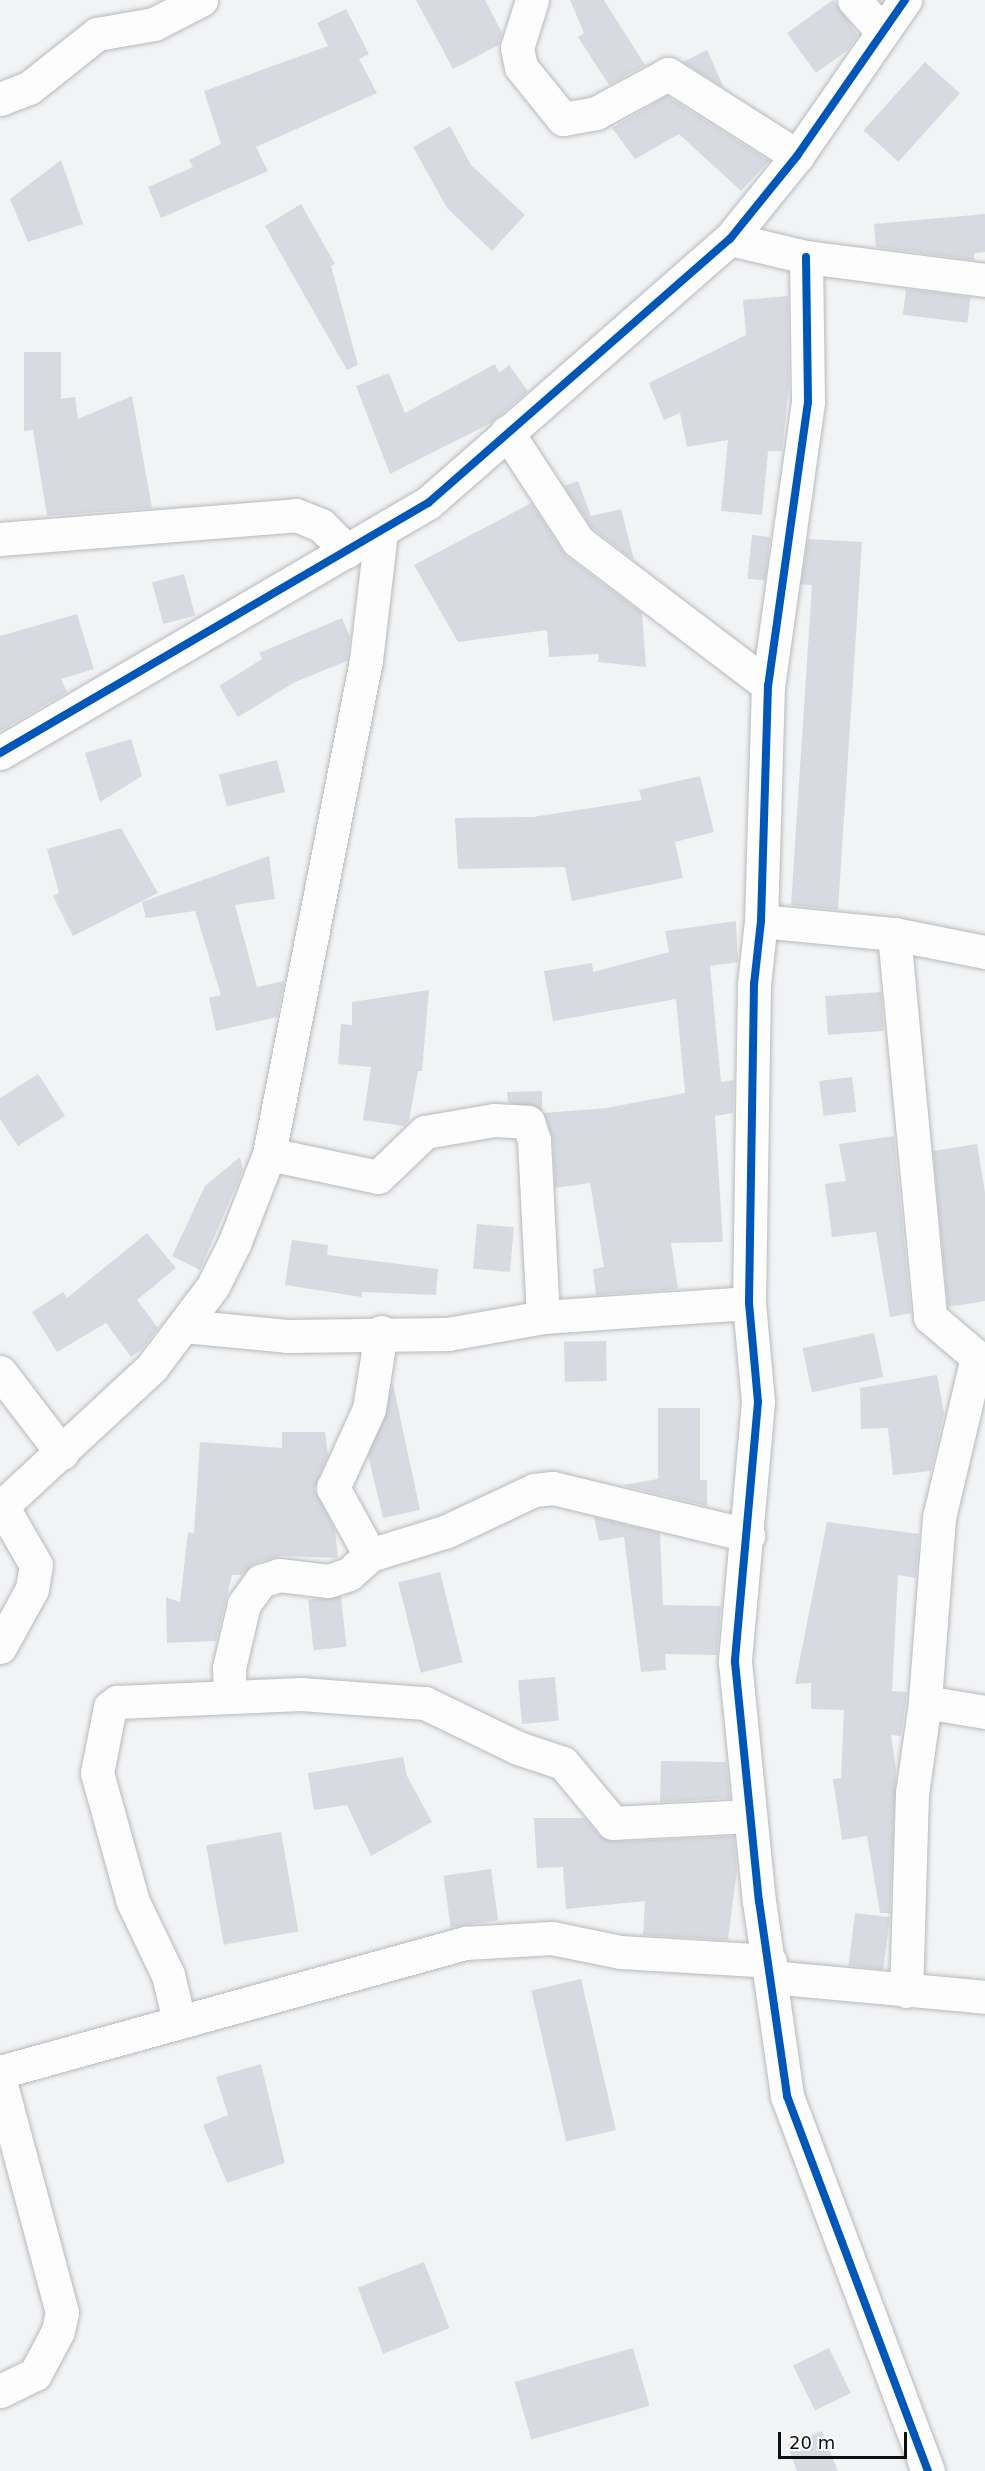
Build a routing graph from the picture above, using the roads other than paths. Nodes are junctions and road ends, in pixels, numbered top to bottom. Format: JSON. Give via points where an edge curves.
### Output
{"nodes":[{"id":1,"x":201,"y":0,"type":"edge"},
{"id":2,"x":532,"y":0,"type":"edge"},
{"id":3,"x":854,"y":0,"type":"edge"},
{"id":4,"x":905,"y":0,"type":"edge"},
{"id":5,"x":882,"y":31,"type":"junction"},
{"id":6,"x":0,"y":99,"type":"edge"},
{"id":7,"x":797,"y":156,"type":"junction"},
{"id":8,"x":730,"y":238,"type":"junction"},
{"id":9,"x":806,"y":257,"type":"junction"},
{"id":10,"x":985,"y":280,"type":"edge"},
{"id":11,"x":507,"y":432,"type":"junction"},
{"id":12,"x":381,"y":532,"type":"junction"},
{"id":13,"x":0,"y":539,"type":"edge"},
{"id":14,"x":347,"y":551,"type":"junction"},
{"id":15,"x":768,"y":685,"type":"junction"},
{"id":16,"x":0,"y":753,"type":"edge"},
{"id":17,"x":761,"y":921,"type":"junction"},
{"id":18,"x":894,"y":933,"type":"junction"},
{"id":19,"x":985,"y":952,"type":"edge"},
{"id":20,"x":269,"y":1154,"type":"junction"},
{"id":21,"x":749,"y":1303,"type":"junction"},
{"id":22,"x":543,"y":1317,"type":"junction"},
{"id":23,"x":184,"y":1326,"type":"junction"},
{"id":24,"x":381,"y":1332,"type":"junction"},
{"id":25,"x":0,"y":1372,"type":"edge"},
{"id":26,"x":62,"y":1453,"type":"junction"},
{"id":27,"x":1,"y":1507,"type":"edge"},
{"id":28,"x":748,"y":1535,"type":"junction"},
{"id":29,"x":370,"y":1555,"type":"junction"},
{"id":30,"x":0,"y":1647,"type":"edge"},
{"id":31,"x":230,"y":1697,"type":"junction"},
{"id":32,"x":925,"y":1702,"type":"junction"},
{"id":33,"x":985,"y":1712,"type":"edge"},
{"id":34,"x":748,"y":1816,"type":"junction"},
{"id":35,"x":771,"y":1969,"type":"junction"},
{"id":36,"x":906,"y":1991,"type":"junction"},
{"id":37,"x":985,"y":1997,"type":"edge"},
{"id":38,"x":180,"y":2021,"type":"junction"},
{"id":39,"x":0,"y":2072,"type":"edge"},
{"id":40,"x":0,"y":2081,"type":"edge"},
{"id":41,"x":0,"y":2391,"type":"edge"},
{"id":42,"x":927,"y":2471,"type":"edge"}],
"edges":[{"from":1,"to":6,"type":"street","via":[[154,24],[97,34],[29,88]]},
{"from":2,"to":7,"type":"street","via":[[517,48],[521,67],[563,119],[596,113],[668,74]]},
{"from":3,"to":5,"type":"street"},
{"from":4,"to":5,"type":"street"},
{"from":5,"to":7,"type":"street"},
{"from":7,"to":8,"type":"street"},
{"from":8,"to":9,"type":"street"},
{"from":8,"to":11,"type":"street"},
{"from":9,"to":10,"type":"street"},
{"from":9,"to":15,"type":"street","via":[[808,402]]},
{"from":11,"to":12,"type":"street","via":[[428,503]]},
{"from":11,"to":15,"type":"street","via":[[578,541]]},
{"from":12,"to":14,"type":"street"},
{"from":12,"to":20,"type":"street","via":[[366,660]]},
{"from":13,"to":14,"type":"street","via":[[296,516],[321,525]]},
{"from":14,"to":16,"type":"street"},
{"from":15,"to":17,"type":"street"},
{"from":17,"to":18,"type":"street"},
{"from":17,"to":21,"type":"street","via":[[754,984]]},
{"from":18,"to":19,"type":"street"},
{"from":18,"to":32,"type":"street","via":[[930,1317],[977,1357],[939,1518]]},
{"from":20,"to":22,"type":"street","via":[[378,1177],[425,1132],[494,1120],[528,1122],[534,1140]]},
{"from":20,"to":23,"type":"street","via":[[234,1244]]},
{"from":21,"to":22,"type":"street"},
{"from":21,"to":28,"type":"street","via":[[758,1402]]},
{"from":22,"to":24,"type":"street","via":[[448,1334]]},
{"from":23,"to":24,"type":"street","via":[[287,1336]]},
{"from":23,"to":26,"type":"street","via":[[120,1402]]},
{"from":24,"to":29,"type":"street","via":[[369,1409],[333,1488]]},
{"from":25,"to":26,"type":"street"},
{"from":26,"to":27,"type":"street"},
{"from":27,"to":30,"type":"street","via":[[36,1565],[32,1589]]},
{"from":28,"to":29,"type":"street","via":[[543,1488],[447,1531]]},
{"from":28,"to":34,"type":"street","via":[[735,1662]]},
{"from":29,"to":31,"type":"street","via":[[349,1574],[328,1581],[279,1575],[261,1581],[244,1604],[229,1668]]},
{"from":31,"to":34,"type":"street","via":[[301,1694],[425,1703],[518,1748],[563,1762],[605,1816],[626,1826]]},
{"from":31,"to":38,"type":"street","via":[[112,1705],[96,1766],[133,1902],[168,1975]]},
{"from":32,"to":33,"type":"street"},
{"from":32,"to":36,"type":"street","via":[[912,1793]]},
{"from":34,"to":35,"type":"street"},
{"from":35,"to":36,"type":"street"},
{"from":35,"to":38,"type":"street","via":[[620,1952],[552,1938],[465,1943]]},
{"from":35,"to":42,"type":"street","via":[[787,2096]]},
{"from":36,"to":37,"type":"street"},
{"from":38,"to":39,"type":"street"},
{"from":40,"to":41,"type":"street","via":[[62,2312],[58,2331],[36,2374]]}]}
